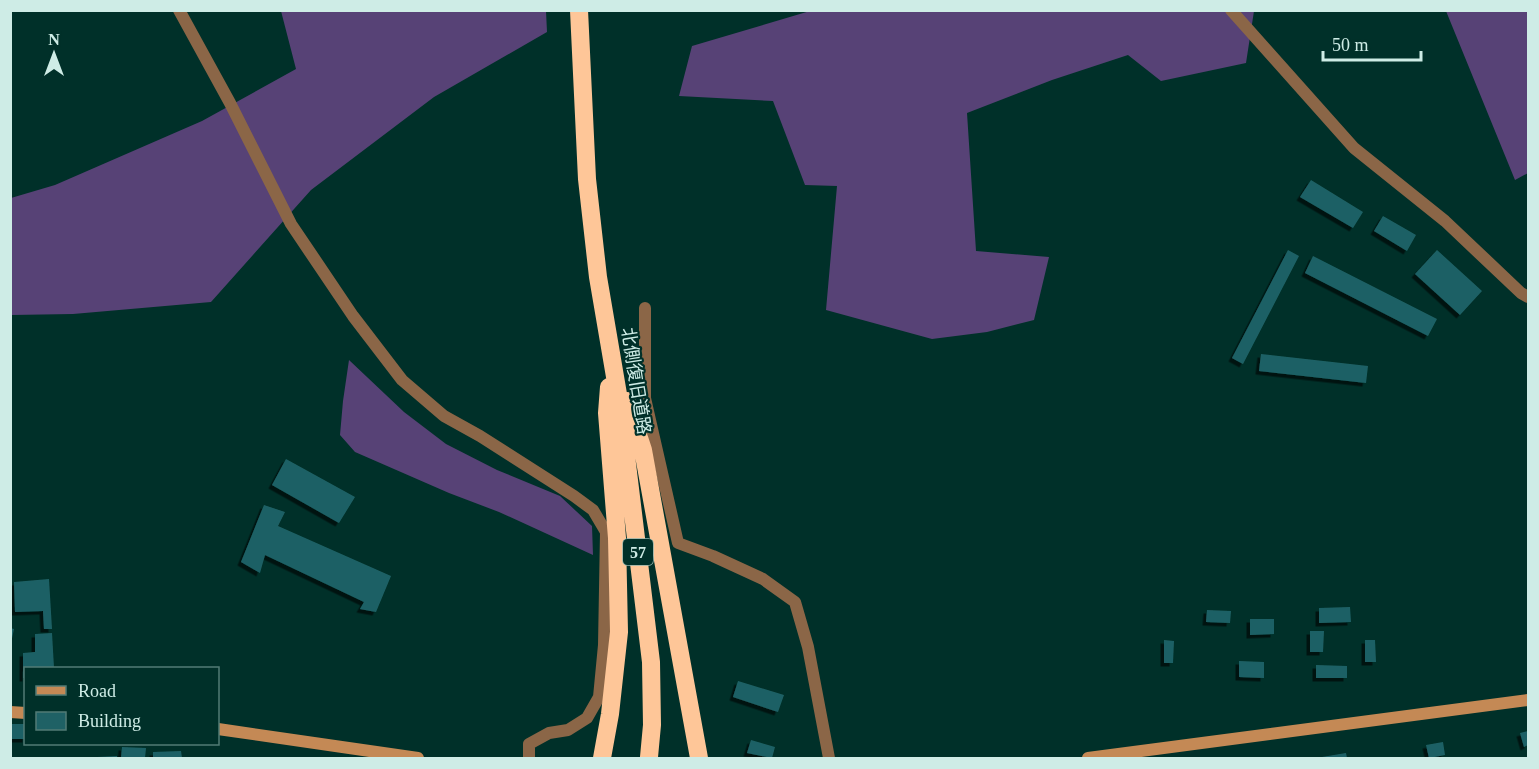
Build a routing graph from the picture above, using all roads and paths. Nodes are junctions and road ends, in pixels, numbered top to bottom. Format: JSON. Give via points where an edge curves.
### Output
{"nodes":[{"id":1,"x":179,"y":10,"type":"edge"},
{"id":2,"x":579,"y":10,"type":"edge"},
{"id":3,"x":1231,"y":10,"type":"edge"},
{"id":4,"x":1528,"y":297,"type":"edge"},
{"id":5,"x":645,"y":308,"type":"dead end"},
{"id":6,"x":610,"y":348,"type":"junction"},
{"id":7,"x":1528,"y":700,"type":"edge"},
{"id":8,"x":219,"y":729,"type":"edge"},
{"id":9,"x":649,"y":757,"type":"dead end"},
{"id":10,"x":418,"y":759,"type":"edge"},
{"id":11,"x":529,"y":759,"type":"edge"},
{"id":12,"x":602,"y":759,"type":"edge"},
{"id":13,"x":699,"y":759,"type":"edge"},
{"id":14,"x":829,"y":759,"type":"edge"},
{"id":15,"x":1088,"y":759,"type":"edge"}],
"edges":[{"from":1,"to":11,"type":"street","via":[[291,224],[402,381],[444,416],[593,510],[606,532],[599,697],[587,718],[568,730],[549,733],[529,744]]},
{"from":2,"to":6,"type":"highway","name":"北側復旧道路","number":"57","via":[[587,179]]},
{"from":3,"to":4,"type":"street","via":[[1354,148],[1445,221]]},
{"from":5,"to":14,"type":"street","via":[[645,398],[678,543],[763,579],[795,602],[808,647]]},
{"from":6,"to":9,"type":"highway","name":"北側復旧道路","number":"57","via":[[650,652]]},
{"from":6,"to":12,"type":"highway","via":[[607,413],[617,538],[619,632]]},
{"from":6,"to":13,"type":"highway","via":[[643,450]]},
{"from":7,"to":15,"type":"street"},
{"from":8,"to":10,"type":"street"}]}
